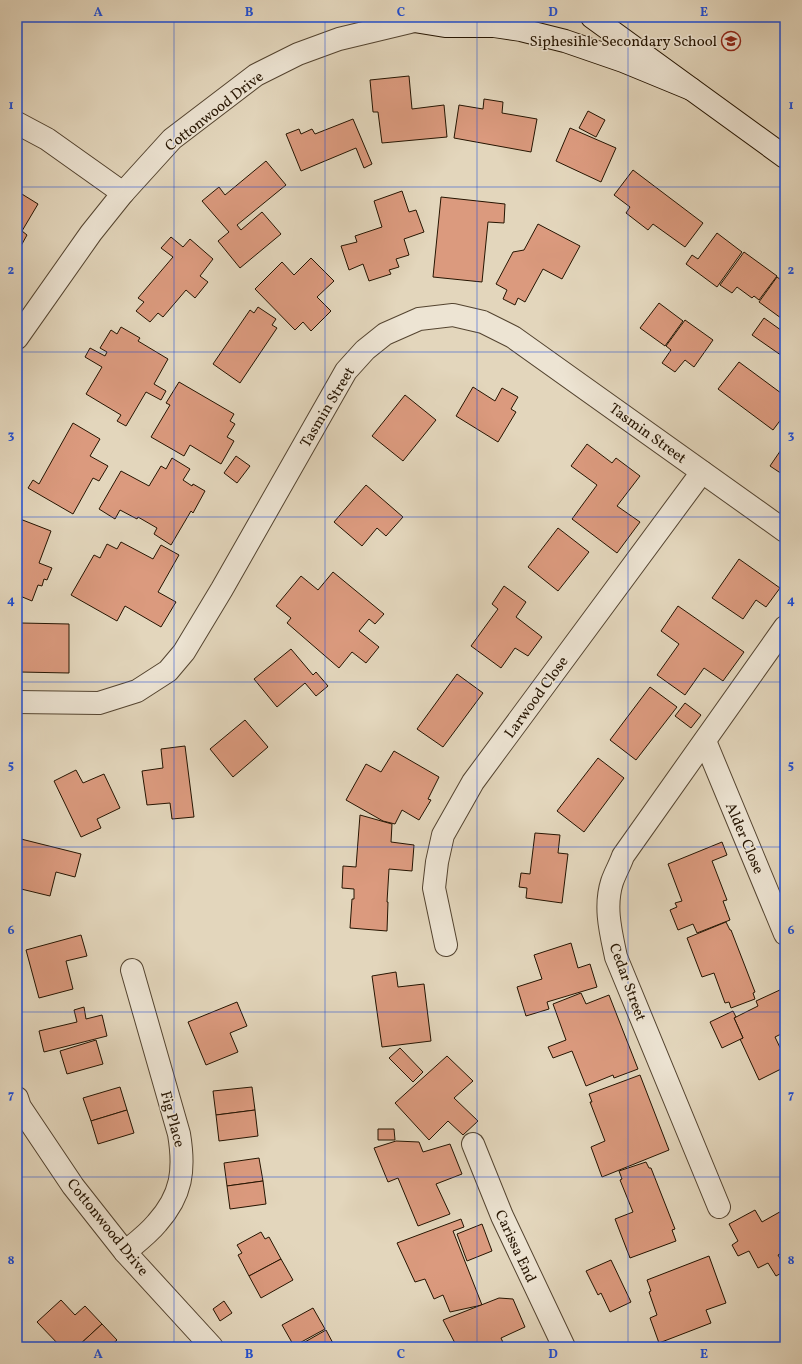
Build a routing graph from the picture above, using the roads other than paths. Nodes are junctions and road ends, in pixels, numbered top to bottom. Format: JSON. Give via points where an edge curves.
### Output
{"nodes":[{"id":1,"x":592,"y":17,"type":"edge"},
{"id":2,"x":418,"y":19,"type":"edge"},
{"id":3,"x":691,"y":88,"type":"junction"},
{"id":4,"x":17,"y":123,"type":"edge"},
{"id":5,"x":785,"y":157,"type":"edge"},
{"id":6,"x":123,"y":193,"type":"junction"},
{"id":7,"x":17,"y":338,"type":"edge"},
{"id":8,"x":702,"y":472,"type":"junction"},
{"id":9,"x":785,"y":531,"type":"edge"},
{"id":10,"x":785,"y":627,"type":"edge"},
{"id":11,"x":17,"y":702,"type":"edge"},
{"id":12,"x":705,"y":741,"type":"junction"},
{"id":13,"x":785,"y":934,"type":"edge"},
{"id":14,"x":446,"y":945,"type":"dead end"},
{"id":15,"x":132,"y":970,"type":"dead end"},
{"id":16,"x":17,"y":1098,"type":"edge"},
{"id":17,"x":473,"y":1144,"type":"dead end"},
{"id":18,"x":719,"y":1208,"type":"dead end"},
{"id":19,"x":125,"y":1252,"type":"junction"},
{"id":20,"x":212,"y":1347,"type":"edge"},
{"id":21,"x":564,"y":1347,"type":"edge"}],
"edges":[{"from":1,"to":3,"type":"street"},
{"from":2,"to":3,"type":"street","via":[[445,26],[494,26],[521,30],[565,41]]},
{"from":2,"to":6,"type":"street","name":"Cottonwood Drive","via":[[339,39],[298,54],[256,75],[172,140]]},
{"from":3,"to":5,"type":"street"},
{"from":4,"to":6,"type":"street","via":[[47,139]]},
{"from":6,"to":7,"type":"street","name":"Cottonwood Drive","via":[[91,233]]},
{"from":8,"to":9,"type":"street","name":"Tasmin Street"},
{"from":8,"to":11,"type":"street","name":"Tasmin Street","via":[[514,338],[483,322],[453,315],[419,319],[385,334],[365,350],[346,371],[222,589],[184,652],[168,671],[137,692],[99,703]]},
{"from":8,"to":14,"type":"street","name":"Larwood Close","via":[[473,782],[443,835],[434,888]]},
{"from":10,"to":12,"type":"street","name":"Cedar Street"},
{"from":12,"to":13,"type":"street","name":"Alder Close"},
{"from":12,"to":18,"type":"street","name":"Cedar Street","via":[[623,856],[612,883],[608,906],[616,957]]},
{"from":15,"to":19,"type":"street","name":"Fig Place","via":[[179,1134],[182,1172],[169,1208],[157,1224]]},
{"from":16,"to":19,"type":"street","name":"Cottonwood Drive","via":[[20,1107],[73,1186]]},
{"from":17,"to":21,"type":"street","name":"Carissa End","via":[[502,1216]]},
{"from":19,"to":20,"type":"street","name":"Cottonwood Drive"}]}
